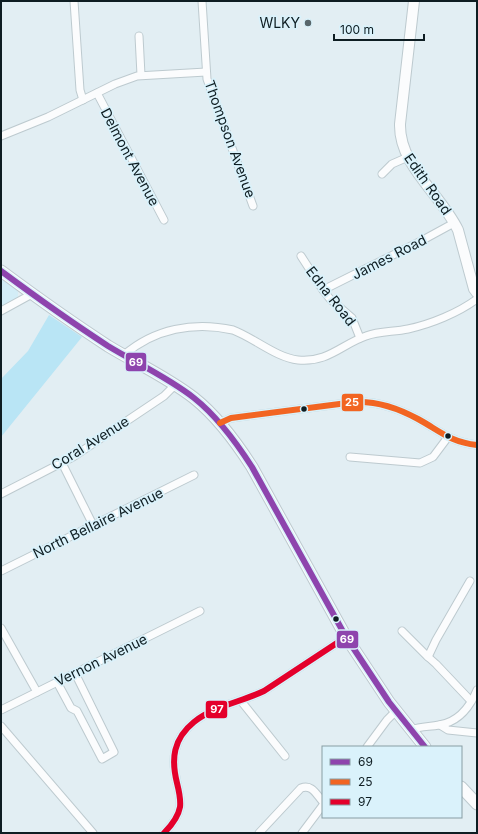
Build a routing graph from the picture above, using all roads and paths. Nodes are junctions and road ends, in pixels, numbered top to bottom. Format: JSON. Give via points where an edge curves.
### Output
{"nodes":[{"id":1,"x":74,"y":1,"type":"edge"},
{"id":2,"x":202,"y":1,"type":"edge"},
{"id":3,"x":414,"y":1,"type":"edge"},
{"id":4,"x":139,"y":36,"type":"dead end"},
{"id":5,"x":206,"y":72,"type":"junction"},
{"id":6,"x":142,"y":75,"type":"junction"},
{"id":7,"x":97,"y":94,"type":"junction"},
{"id":8,"x":83,"y":100,"type":"junction"},
{"id":9,"x":1,"y":136,"type":"edge"},
{"id":10,"x":408,"y":156,"type":"junction"},
{"id":11,"x":382,"y":174,"type":"dead end"},
{"id":12,"x":253,"y":206,"type":"dead end"},
{"id":13,"x":164,"y":220,"type":"dead end"},
{"id":14,"x":454,"y":223,"type":"junction"},
{"id":15,"x":301,"y":256,"type":"dead end"},
{"id":16,"x":1,"y":271,"type":"edge"},
{"id":17,"x":322,"y":290,"type":"junction"},
{"id":18,"x":477,"y":293,"type":"edge"},
{"id":19,"x":32,"y":294,"type":"junction"},
{"id":20,"x":477,"y":299,"type":"edge"},
{"id":21,"x":1,"y":311,"type":"edge"},
{"id":22,"x":360,"y":338,"type":"junction"},
{"id":23,"x":124,"y":355,"type":"junction"},
{"id":24,"x":174,"y":385,"type":"junction"},
{"id":25,"x":220,"y":423,"type":"junction"},
{"id":26,"x":448,"y":437,"type":"junction"},
{"id":27,"x":477,"y":445,"type":"edge"},
{"id":28,"x":350,"y":457,"type":"dead end"},
{"id":29,"x":62,"y":463,"type":"junction"},
{"id":30,"x":194,"y":475,"type":"dead end"},
{"id":31,"x":1,"y":494,"type":"edge"},
{"id":32,"x":93,"y":525,"type":"junction"},
{"id":33,"x":1,"y":570,"type":"edge"},
{"id":34,"x":470,"y":581,"type":"dead end"},
{"id":35,"x":200,"y":611,"type":"dead end"},
{"id":36,"x":1,"y":628,"type":"edge"},
{"id":37,"x":402,"y":632,"type":"dead end"},
{"id":38,"x":346,"y":637,"type":"junction"},
{"id":39,"x":428,"y":658,"type":"junction"},
{"id":40,"x":75,"y":673,"type":"junction"},
{"id":41,"x":57,"y":682,"type":"junction"},
{"id":42,"x":477,"y":690,"type":"edge"},
{"id":43,"x":37,"y":692,"type":"junction"},
{"id":44,"x":241,"y":701,"type":"junction"},
{"id":45,"x":471,"y":701,"type":"junction"},
{"id":46,"x":1,"y":710,"type":"edge"},
{"id":47,"x":396,"y":711,"type":"junction"},
{"id":48,"x":440,"y":725,"type":"junction"},
{"id":49,"x":1,"y":726,"type":"edge"},
{"id":50,"x":411,"y":730,"type":"junction"},
{"id":51,"x":477,"y":733,"type":"edge"},
{"id":52,"x":368,"y":746,"type":"edge"},
{"id":53,"x":424,"y":746,"type":"edge"},
{"id":54,"x":285,"y":756,"type":"dead end"},
{"id":55,"x":462,"y":788,"type":"edge"},
{"id":56,"x":322,"y":802,"type":"edge"},
{"id":57,"x":322,"y":804,"type":"edge"},
{"id":58,"x":477,"y":804,"type":"edge"},
{"id":59,"x":93,"y":833,"type":"edge"},
{"id":60,"x":164,"y":833,"type":"edge"},
{"id":61,"x":259,"y":833,"type":"edge"},
{"id":62,"x":302,"y":833,"type":"edge"}],
"edges":[{"from":1,"to":8,"type":"street","name":"Delmont Avenue","via":[[80,90]]},
{"from":2,"to":5,"type":"street","name":"Thompson Avenue"},
{"from":3,"to":10,"type":"street","name":"Edith Road","via":[[400,124]]},
{"from":4,"to":6,"type":"street"},
{"from":5,"to":6,"type":"street"},
{"from":5,"to":12,"type":"street","name":"Thompson Avenue"},
{"from":6,"to":7,"type":"street"},
{"from":7,"to":8,"type":"street"},
{"from":7,"to":13,"type":"street","name":"Delmont Avenue"},
{"from":8,"to":9,"type":"street"},
{"from":10,"to":11,"type":"street","via":[[388,166]]},
{"from":10,"to":14,"type":"street","name":"Edith Road"},
{"from":14,"to":17,"type":"street","name":"James Road"},
{"from":14,"to":18,"type":"street","name":"Edith Road"},
{"from":15,"to":17,"type":"street","name":"Edna Road"},
{"from":16,"to":19,"type":"main road"},
{"from":17,"to":22,"type":"street","name":"Edna Road","via":[[352,318]]},
{"from":19,"to":21,"type":"street"},
{"from":19,"to":23,"type":"main road"},
{"from":20,"to":22,"type":"street","via":[[426,324]]},
{"from":22,"to":23,"type":"street","via":[[330,354],[315,359],[299,360],[286,358],[233,330],[196,326],[167,331],[136,345]]},
{"from":23,"to":24,"type":"main road"},
{"from":24,"to":25,"type":"main road","via":[[194,398]]},
{"from":24,"to":29,"type":"street","name":"Coral Avenue","via":[[164,396]]},
{"from":25,"to":26,"type":"street","via":[[231,418],[366,402],[397,409]]},
{"from":25,"to":38,"type":"main road","via":[[240,447],[252,467]]},
{"from":26,"to":27,"type":"street","via":[[462,443]]},
{"from":26,"to":28,"type":"street","via":[[433,457],[420,463]]},
{"from":29,"to":31,"type":"street","name":"Coral Avenue"},
{"from":29,"to":32,"type":"street"},
{"from":30,"to":32,"type":"street","name":"North Bellaire Avenue"},
{"from":32,"to":33,"type":"street","name":"North Bellaire Avenue"},
{"from":34,"to":39,"type":"street"},
{"from":35,"to":40,"type":"street","name":"Vernon Avenue"},
{"from":36,"to":43,"type":"street"},
{"from":37,"to":39,"type":"street"},
{"from":38,"to":44,"type":"street","via":[[264,691]]},
{"from":38,"to":47,"type":"main road"},
{"from":39,"to":45,"type":"street"},
{"from":40,"to":41,"type":"street","name":"Vernon Avenue"},
{"from":40,"to":41,"type":"street","via":[[114,752],[102,759],[78,711],[71,708]]},
{"from":41,"to":43,"type":"street","name":"Vernon Avenue"},
{"from":42,"to":45,"type":"street"},
{"from":43,"to":46,"type":"street","name":"Vernon Avenue"},
{"from":44,"to":54,"type":"street"},
{"from":44,"to":60,"type":"street","via":[[203,716],[189,727],[179,740],[173,766],[180,808],[176,819]]},
{"from":45,"to":48,"type":"street","via":[[459,716]]},
{"from":47,"to":50,"type":"main road"},
{"from":47,"to":52,"type":"street"},
{"from":48,"to":50,"type":"street"},
{"from":48,"to":51,"type":"street","via":[[448,730]]},
{"from":49,"to":59,"type":"street"},
{"from":50,"to":53,"type":"main road"},
{"from":55,"to":58,"type":"main road"},
{"from":56,"to":61,"type":"street","via":[[309,786],[301,788]]},
{"from":57,"to":62,"type":"street"}]}
